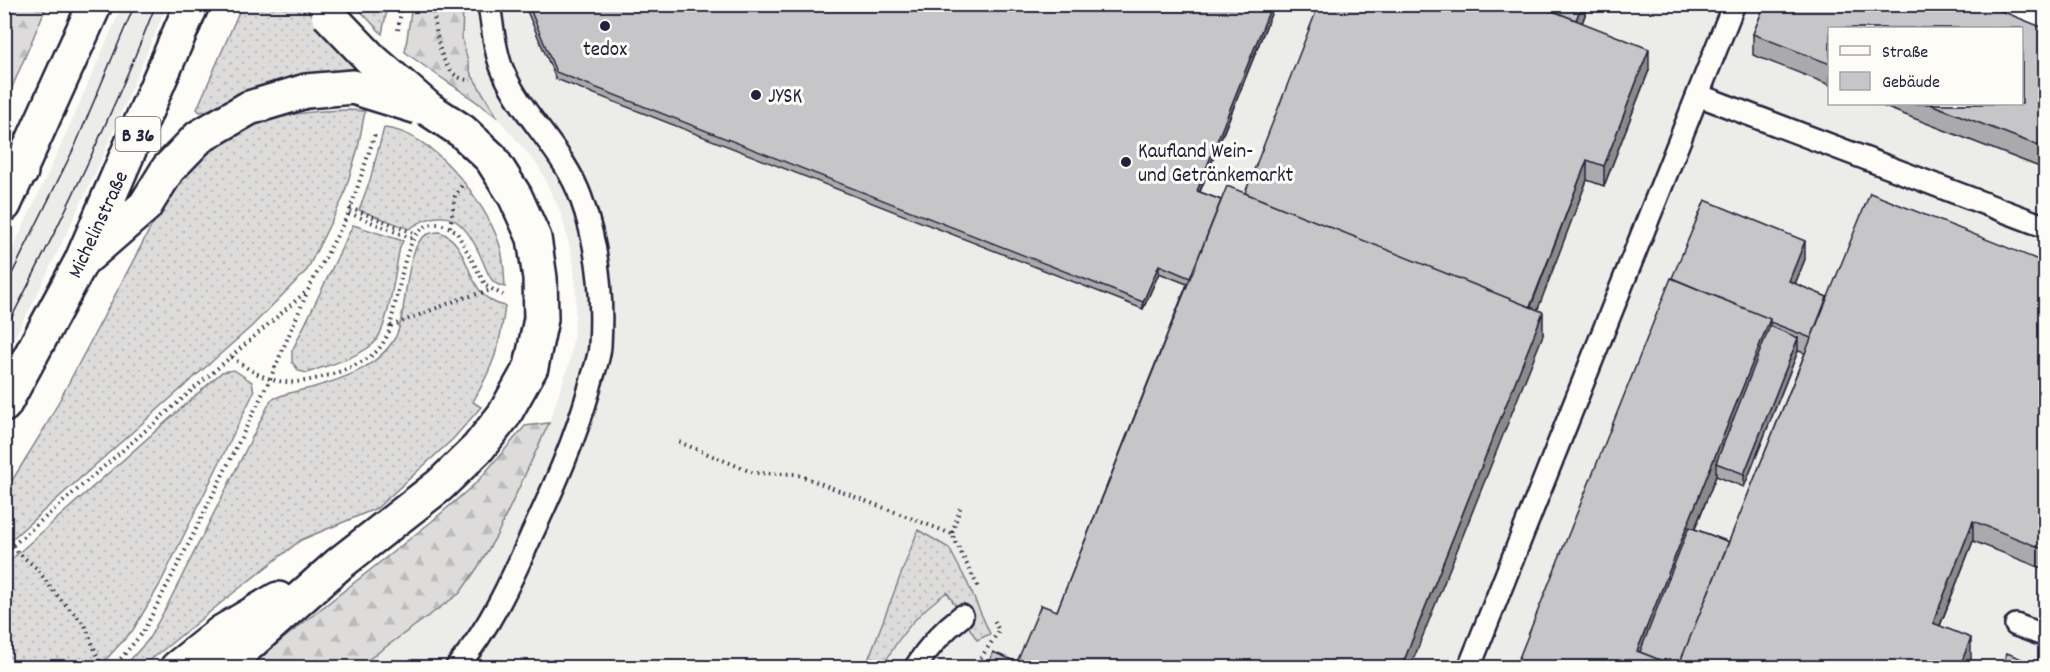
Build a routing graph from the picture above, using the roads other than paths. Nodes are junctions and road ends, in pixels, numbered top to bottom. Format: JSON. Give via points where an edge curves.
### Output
{"nodes":[{"id":1,"x":95,"y":4,"type":"edge"},
{"id":2,"x":192,"y":4,"type":"edge"},
{"id":3,"x":489,"y":4,"type":"edge"},
{"id":4,"x":1734,"y":4,"type":"edge"},
{"id":5,"x":1997,"y":4,"type":"edge"},
{"id":6,"x":325,"y":9,"type":"edge"},
{"id":7,"x":2046,"y":23,"type":"edge"},
{"id":8,"x":1698,"y":95,"type":"junction"},
{"id":9,"x":430,"y":110,"type":"junction"},
{"id":10,"x":13,"y":179,"type":"edge"},
{"id":11,"x":4,"y":205,"type":"edge"},
{"id":12,"x":2046,"y":227,"type":"edge"},
{"id":13,"x":81,"y":262,"type":"junction"},
{"id":14,"x":4,"y":405,"type":"edge"},
{"id":15,"x":339,"y":564,"type":"junction"},
{"id":16,"x":962,"y":616,"type":"dead end"},
{"id":17,"x":2016,"y":625,"type":"dead end"},
{"id":18,"x":2046,"y":636,"type":"edge"},
{"id":19,"x":177,"y":668,"type":"edge"},
{"id":20,"x":222,"y":668,"type":"edge"},
{"id":21,"x":456,"y":668,"type":"edge"},
{"id":22,"x":915,"y":668,"type":"edge"},
{"id":23,"x":1469,"y":668,"type":"edge"}],
"edges":[{"from":1,"to":10,"type":"main road"},
{"from":2,"to":13,"type":"main road","name":"Michelinstraße","number":"B 36"},
{"from":3,"to":21,"type":"lane","via":[[502,70],[537,128],[560,157],[581,197],[600,284],[600,349],[580,422],[506,592]]},
{"from":4,"to":8,"type":"lane"},
{"from":5,"to":7,"type":"lane"},
{"from":6,"to":9,"type":"main road","bridge":true,"via":[[371,59]]},
{"from":8,"to":12,"type":"lane"},
{"from":8,"to":23,"type":"lane"},
{"from":9,"to":13,"type":"main road","bridge":true,"via":[[353,87],[306,91],[249,108],[199,137],[168,169],[145,206]]},
{"from":9,"to":15,"type":"main road","bridge":true,"via":[[462,131],[491,158],[515,196],[534,238],[541,319],[531,367],[504,416],[478,448],[440,485]]},
{"from":10,"to":11,"type":"main road"},
{"from":13,"to":14,"type":"main road","name":"Michelinstraße","number":"B 36"},
{"from":15,"to":19,"type":"main road","via":[[222,632]]},
{"from":15,"to":20,"type":"main road"},
{"from":16,"to":22,"type":"lane","via":[[943,630]]},
{"from":17,"to":18,"type":"lane"}]}
